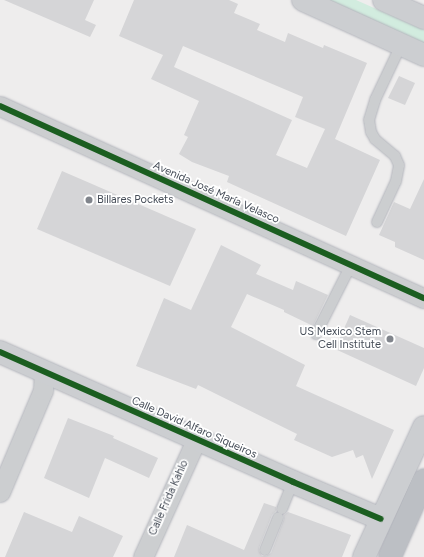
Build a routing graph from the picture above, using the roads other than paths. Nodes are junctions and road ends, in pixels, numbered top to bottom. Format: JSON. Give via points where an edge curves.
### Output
{"nodes":[{"id":1,"x":303,"y":0,"type":"edge"},
{"id":2,"x":384,"y":0,"type":"edge"},
{"id":3,"x":424,"y":18,"type":"edge"},
{"id":4,"x":401,"y":45,"type":"junction"},
{"id":5,"x":424,"y":55,"type":"edge"},
{"id":6,"x":0,"y":106,"type":"edge"},
{"id":7,"x":377,"y":222,"type":"dead end"},
{"id":8,"x":351,"y":265,"type":"junction"},
{"id":9,"x":424,"y":298,"type":"edge"},
{"id":10,"x":316,"y":334,"type":"dead end"},
{"id":11,"x":0,"y":352,"type":"edge"},
{"id":12,"x":48,"y":380,"type":"junction"},
{"id":13,"x":424,"y":427,"type":"edge"},
{"id":14,"x":196,"y":440,"type":"junction"},
{"id":15,"x":424,"y":480,"type":"edge"},
{"id":16,"x":293,"y":482,"type":"junction"},
{"id":17,"x":0,"y":492,"type":"edge"},
{"id":18,"x":381,"y":519,"type":"junction"},
{"id":19,"x":265,"y":550,"type":"dead end"},
{"id":20,"x":143,"y":557,"type":"edge"},
{"id":21,"x":364,"y":557,"type":"edge"},
{"id":22,"x":390,"y":557,"type":"edge"}],
"edges":[{"from":1,"to":4,"type":"street"},
{"from":2,"to":3,"type":"street"},
{"from":4,"to":5,"type":"street"},
{"from":4,"to":7,"type":"lane","via":[[375,100],[369,120],[375,139],[395,156],[399,165],[396,181]]},
{"from":6,"to":8,"type":"street","name":"Avenida José María Velasco"},
{"from":8,"to":9,"type":"street","name":"Avenida José María Velasco"},
{"from":8,"to":10,"type":"lane"},
{"from":11,"to":12,"type":"street","name":"Calle David Alfaro Siqueiros"},
{"from":12,"to":14,"type":"street","name":"Calle David Alfaro Siqueiros"},
{"from":12,"to":17,"type":"street"},
{"from":13,"to":18,"type":"street"},
{"from":14,"to":16,"type":"street","name":"Calle David Alfaro Siqueiros"},
{"from":14,"to":20,"type":"street","name":"Calle Frida Kahlo"},
{"from":15,"to":22,"type":"highway"},
{"from":16,"to":18,"type":"street","name":"Calle David Alfaro Siqueiros"},
{"from":16,"to":19,"type":"lane"},
{"from":18,"to":21,"type":"street"}]}
